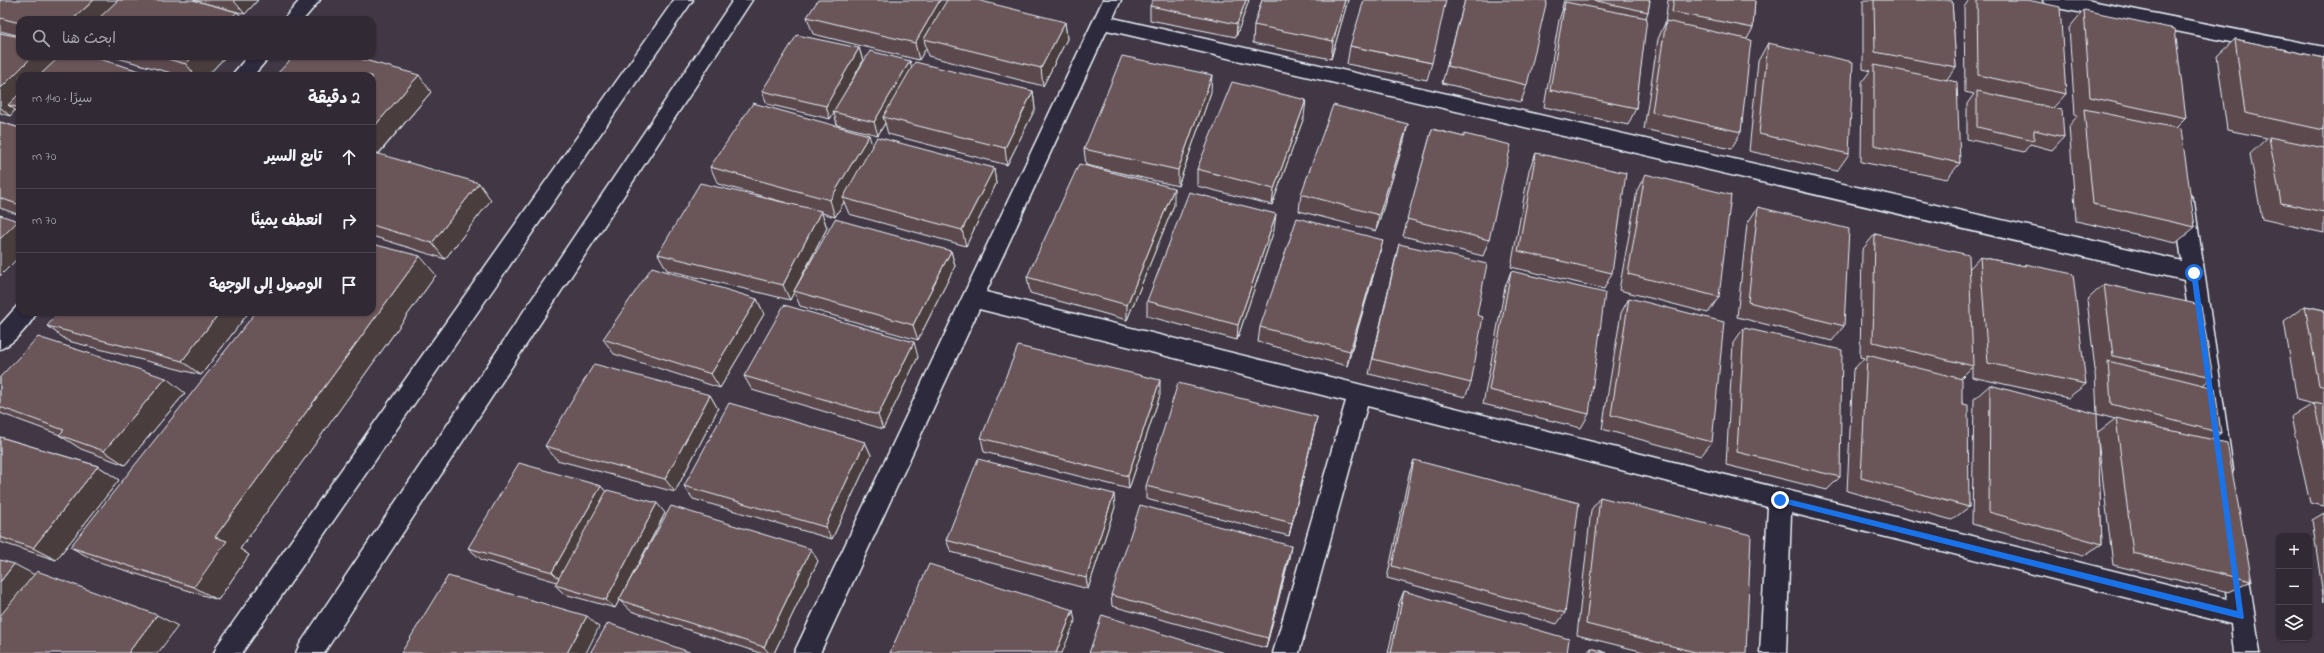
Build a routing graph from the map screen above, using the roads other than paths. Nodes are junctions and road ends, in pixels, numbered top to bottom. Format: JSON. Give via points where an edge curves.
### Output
{"nodes":[{"id":1,"x":311,"y":0,"type":"edge"},
{"id":2,"x":684,"y":0,"type":"edge"},
{"id":3,"x":742,"y":0,"type":"edge"},
{"id":4,"x":1112,"y":0,"type":"edge"},
{"id":5,"x":2052,"y":0,"type":"edge"},
{"id":6,"x":296,"y":16,"type":"edge"},
{"id":7,"x":2160,"y":21,"type":"junction"},
{"id":8,"x":1101,"y":22,"type":"junction"},
{"id":9,"x":2324,"y":54,"type":"edge"},
{"id":10,"x":256,"y":60,"type":"edge"},
{"id":11,"x":245,"y":72,"type":"edge"},
{"id":12,"x":2167,"y":76,"type":"edge"},
{"id":13,"x":2181,"y":179,"type":"edge"},
{"id":14,"x":2194,"y":273,"type":"junction"},
{"id":15,"x":973,"y":298,"type":"junction"},
{"id":16,"x":22,"y":316,"type":"edge"},
{"id":17,"x":0,"y":340,"type":"edge"},
{"id":18,"x":1359,"y":395,"type":"junction"},
{"id":19,"x":2224,"y":491,"type":"edge"},
{"id":20,"x":1780,"y":500,"type":"junction"},
{"id":21,"x":2231,"y":538,"type":"edge"},
{"id":22,"x":2242,"y":615,"type":"junction"},
{"id":23,"x":227,"y":653,"type":"edge"},
{"id":24,"x":308,"y":653,"type":"edge"},
{"id":25,"x":807,"y":653,"type":"edge"},
{"id":26,"x":1286,"y":653,"type":"edge"},
{"id":27,"x":1773,"y":653,"type":"edge"},
{"id":28,"x":2247,"y":653,"type":"edge"}],
"edges":[{"from":1,"to":6,"type":"street"},
{"from":2,"to":23,"type":"street"},
{"from":3,"to":24,"type":"street"},
{"from":4,"to":8,"type":"street"},
{"from":5,"to":7,"type":"street"},
{"from":7,"to":9,"type":"street"},
{"from":7,"to":12,"type":"street"},
{"from":8,"to":14,"type":"street"},
{"from":8,"to":15,"type":"street"},
{"from":10,"to":11,"type":"street"},
{"from":13,"to":14,"type":"street"},
{"from":14,"to":19,"type":"street"},
{"from":15,"to":18,"type":"street"},
{"from":15,"to":25,"type":"street"},
{"from":16,"to":17,"type":"street"},
{"from":18,"to":20,"type":"street"},
{"from":18,"to":26,"type":"street"},
{"from":20,"to":22,"type":"street"},
{"from":20,"to":27,"type":"street"},
{"from":21,"to":22,"type":"street"},
{"from":22,"to":28,"type":"street"}]}
